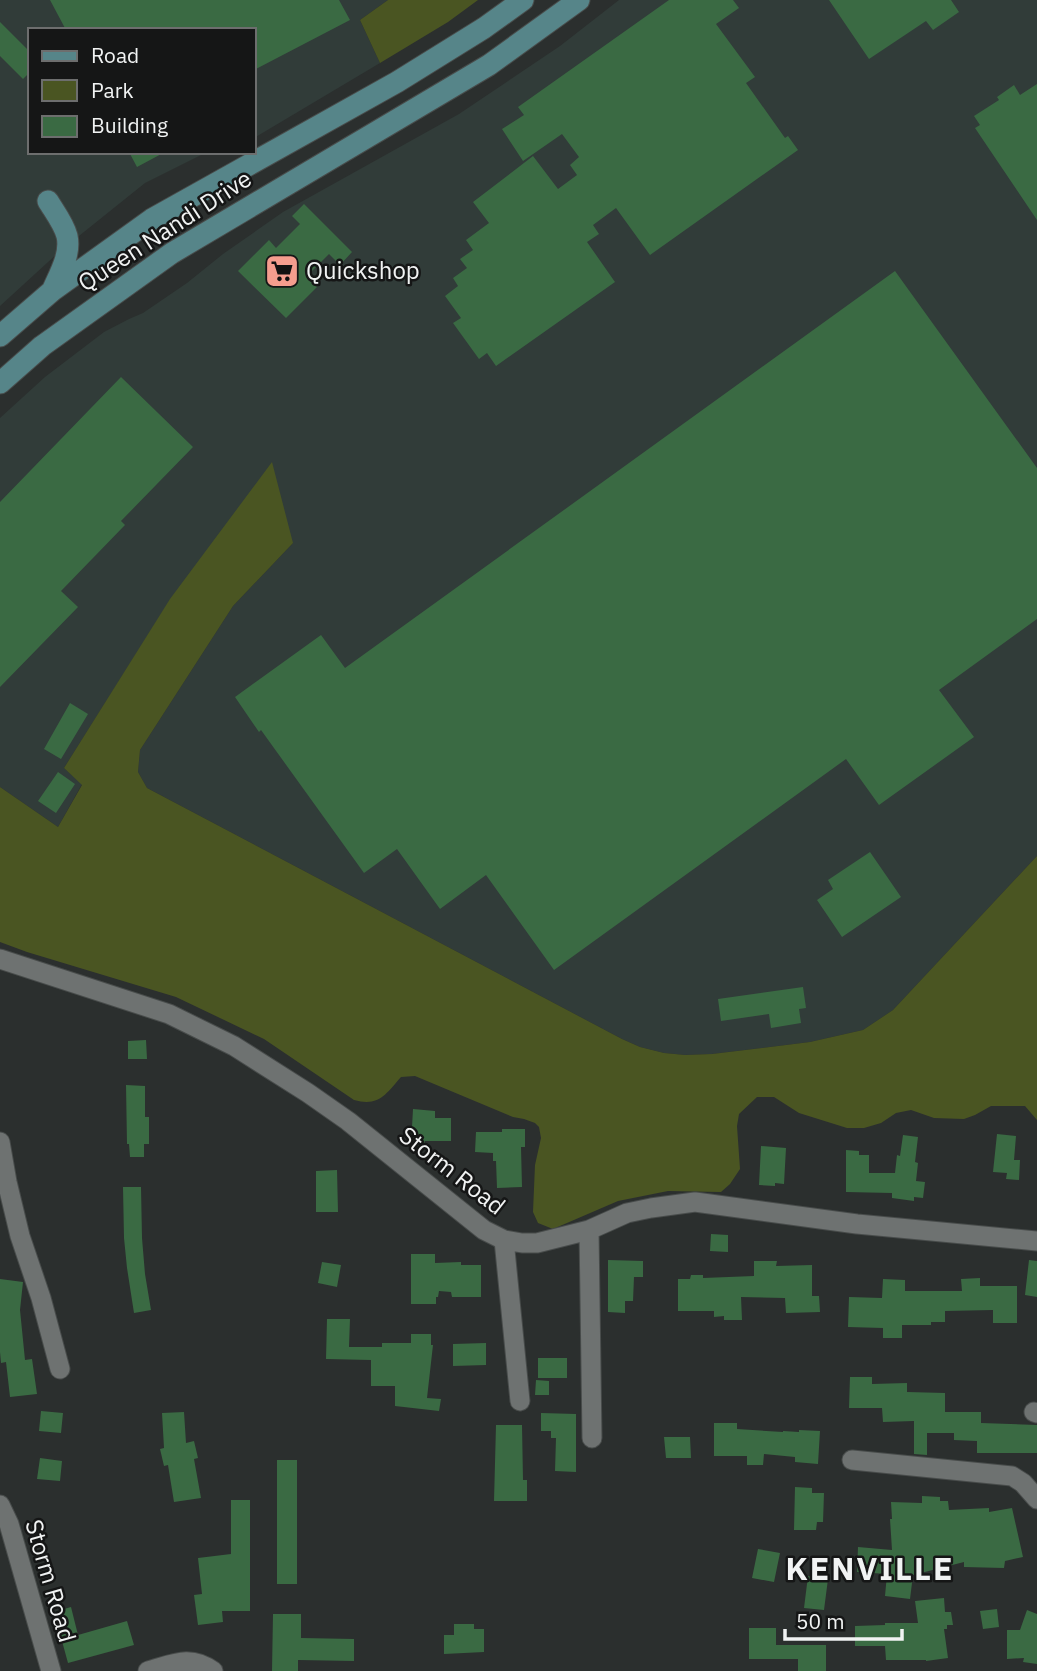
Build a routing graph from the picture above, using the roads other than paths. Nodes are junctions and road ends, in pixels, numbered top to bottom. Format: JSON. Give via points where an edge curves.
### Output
{"nodes":[{"id":1,"x":523,"y":0,"type":"edge"},
{"id":2,"x":579,"y":0,"type":"edge"},
{"id":3,"x":48,"y":201,"type":"dead end"},
{"id":4,"x":52,"y":291,"type":"junction"},
{"id":5,"x":0,"y":336,"type":"edge"},
{"id":6,"x":0,"y":383,"type":"edge"},
{"id":7,"x":0,"y":959,"type":"edge"},
{"id":8,"x":0,"y":1142,"type":"edge"},
{"id":9,"x":589,"y":1230,"type":"junction"},
{"id":10,"x":504,"y":1240,"type":"junction"},
{"id":11,"x":1037,"y":1241,"type":"edge"},
{"id":12,"x":60,"y":1369,"type":"dead end"},
{"id":13,"x":520,"y":1401,"type":"dead end"},
{"id":14,"x":592,"y":1438,"type":"dead end"},
{"id":15,"x":852,"y":1460,"type":"dead end"},
{"id":16,"x":1037,"y":1499,"type":"edge"},
{"id":17,"x":0,"y":1505,"type":"edge"},
{"id":18,"x":51,"y":1671,"type":"edge"},
{"id":19,"x":148,"y":1671,"type":"edge"},
{"id":20,"x":213,"y":1671,"type":"edge"}],
"edges":[{"from":1,"to":4,"type":"main road","name":"Queen Nandi Drive","via":[[397,82],[152,219]]},
{"from":2,"to":6,"type":"main road","name":"Queen Nandi Drive","via":[[489,65],[172,253],[42,346]]},
{"from":3,"to":4,"type":"main road","via":[[67,234],[68,250]]},
{"from":4,"to":5,"type":"main road","name":"Queen Nandi Drive"},
{"from":7,"to":10,"type":"street","name":"Storm Road","via":[[169,1014],[234,1046],[348,1121],[484,1230]]},
{"from":8,"to":12,"type":"street","via":[[20,1236]]},
{"from":9,"to":10,"type":"street","name":"Storm Road","via":[[537,1243]]},
{"from":9,"to":11,"type":"street","name":"Storm Road","via":[[626,1213],[695,1202],[857,1224]]},
{"from":9,"to":14,"type":"street"},
{"from":10,"to":13,"type":"street"},
{"from":15,"to":16,"type":"street","via":[[1012,1476]]},
{"from":17,"to":18,"type":"street","name":"Storm Road"},
{"from":19,"to":20,"type":"street","via":[[185,1660]]}]}
